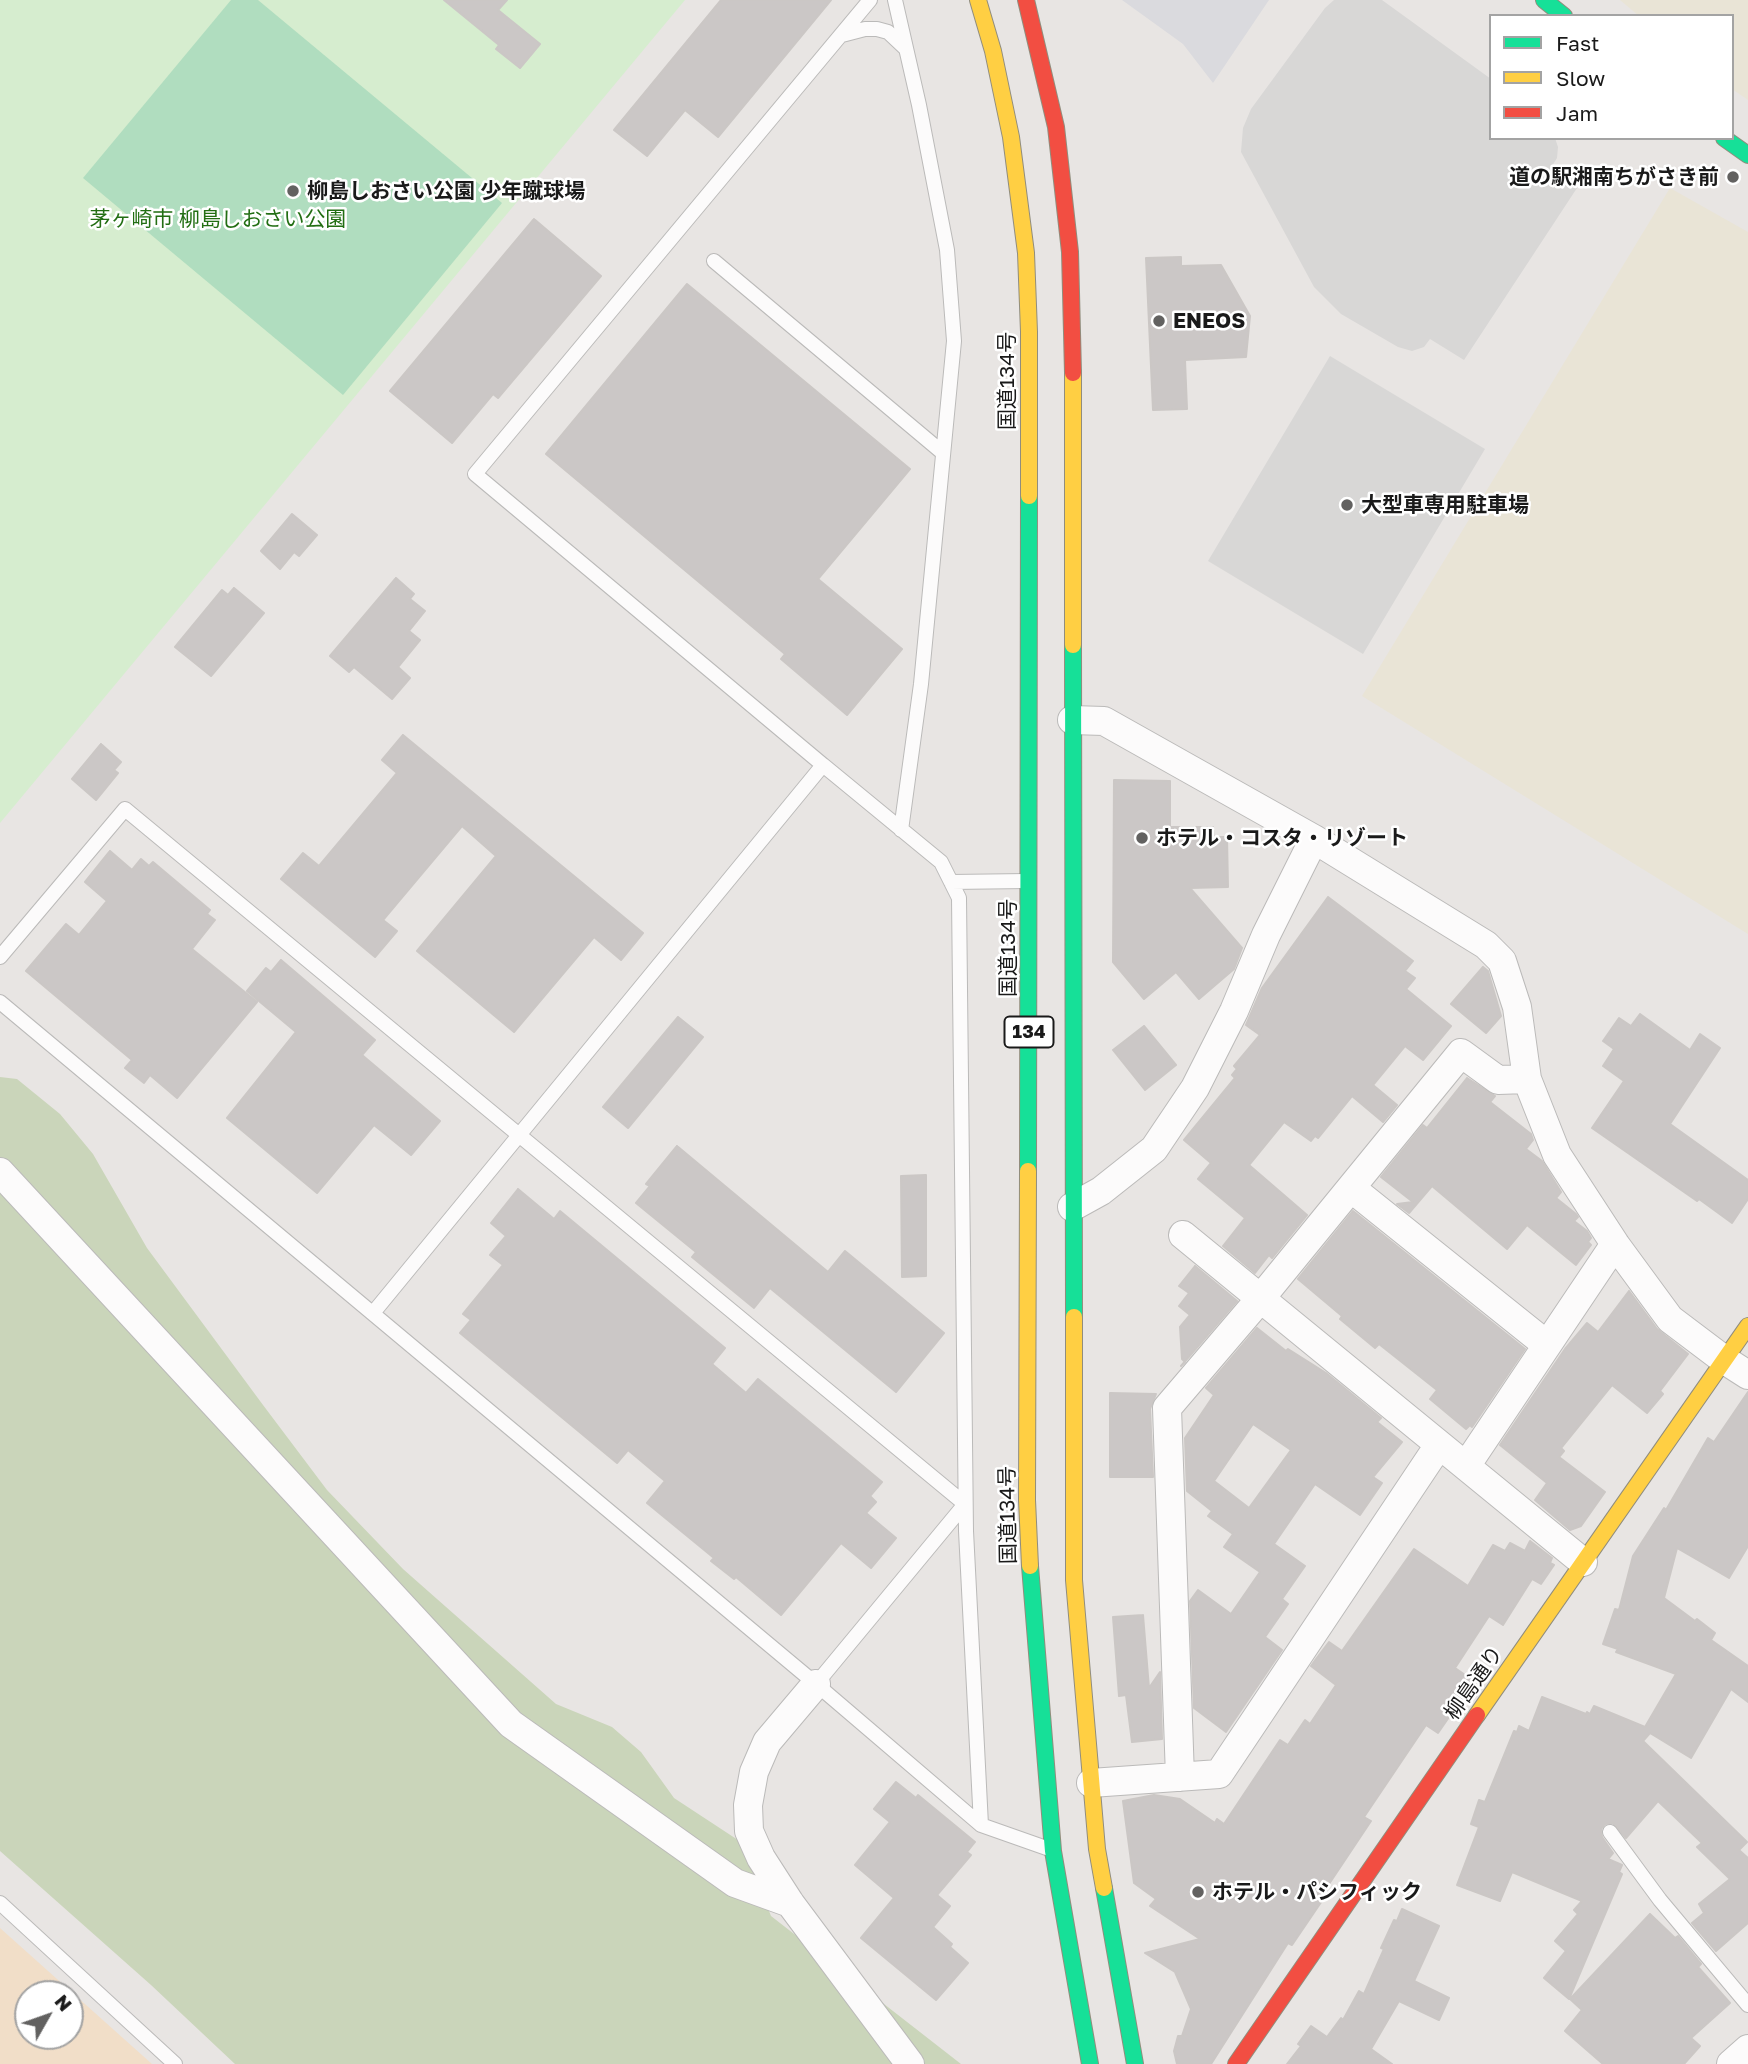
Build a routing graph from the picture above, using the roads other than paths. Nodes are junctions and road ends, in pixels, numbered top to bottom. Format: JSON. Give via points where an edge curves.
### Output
{"nodes":[{"id":1,"x":870,"y":0,"type":"edge"},
{"id":2,"x":895,"y":0,"type":"edge"},
{"id":3,"x":978,"y":0,"type":"edge"},
{"id":4,"x":1026,"y":0,"type":"edge"},
{"id":5,"x":1544,"y":0,"type":"edge"},
{"id":6,"x":1562,"y":14,"type":"edge"},
{"id":7,"x":841,"y":35,"type":"junction"},
{"id":8,"x":906,"y":49,"type":"junction"},
{"id":9,"x":1727,"y":140,"type":"edge"},
{"id":10,"x":1748,"y":155,"type":"edge"},
{"id":11,"x":714,"y":261,"type":"dead end"},
{"id":12,"x":943,"y":453,"type":"junction"},
{"id":13,"x":1072,"y":720,"type":"junction"},
{"id":14,"x":823,"y":765,"type":"junction"},
{"id":15,"x":901,"y":830,"type":"junction"},
{"id":16,"x":1314,"y":839,"type":"junction"},
{"id":17,"x":1029,"y":881,"type":"junction"},
{"id":18,"x":951,"y":882,"type":"junction"},
{"id":19,"x":0,"y":957,"type":"edge"},
{"id":20,"x":0,"y":1002,"type":"edge"},
{"id":21,"x":1527,"y":1079,"type":"junction"},
{"id":22,"x":519,"y":1135,"type":"junction"},
{"id":23,"x":0,"y":1172,"type":"edge"},
{"id":24,"x":1351,"y":1188,"type":"junction"},
{"id":25,"x":1072,"y":1207,"type":"junction"},
{"id":26,"x":1183,"y":1235,"type":"dead end"},
{"id":27,"x":1615,"y":1244,"type":"junction"},
{"id":28,"x":1260,"y":1299,"type":"junction"},
{"id":29,"x":373,"y":1313,"type":"junction"},
{"id":30,"x":1748,"y":1326,"type":"edge"},
{"id":31,"x":1547,"y":1345,"type":"junction"},
{"id":32,"x":1723,"y":1359,"type":"junction"},
{"id":33,"x":1748,"y":1375,"type":"edge"},
{"id":34,"x":1439,"y":1445,"type":"junction"},
{"id":35,"x":1466,"y":1466,"type":"junction"},
{"id":36,"x":965,"y":1504,"type":"junction"},
{"id":37,"x":1583,"y":1562,"type":"junction"},
{"id":38,"x":816,"y":1684,"type":"junction"},
{"id":39,"x":1180,"y":1777,"type":"junction"},
{"id":40,"x":1091,"y":1783,"type":"junction"},
{"id":41,"x":981,"y":1825,"type":"junction"},
{"id":42,"x":1610,"y":1832,"type":"dead end"},
{"id":43,"x":1053,"y":1851,"type":"junction"},
{"id":44,"x":0,"y":1903,"type":"edge"},
{"id":45,"x":790,"y":1903,"type":"junction"},
{"id":46,"x":1748,"y":2005,"type":"edge"},
{"id":47,"x":1748,"y":2049,"type":"edge"},
{"id":48,"x":175,"y":2064,"type":"edge"},
{"id":49,"x":910,"y":2064,"type":"edge"},
{"id":50,"x":1090,"y":2064,"type":"edge"},
{"id":51,"x":1135,"y":2064,"type":"edge"},
{"id":52,"x":1236,"y":2064,"type":"edge"},
{"id":53,"x":1731,"y":2064,"type":"edge"}],
"edges":[{"from":1,"to":7,"type":"lane"},
{"from":2,"to":8,"type":"lane"},
{"from":3,"to":17,"type":"main road","name":"国道134号","number":"134","via":[[1011,137],[1026,253]]},
{"from":4,"to":13,"type":"main road","number":"134","via":[[1056,127],[1070,251]]},
{"from":5,"to":6,"type":"main road"},
{"from":7,"to":8,"type":"lane","via":[[877,29],[888,32]]},
{"from":7,"to":14,"type":"lane","via":[[475,474]]},
{"from":8,"to":12,"type":"lane","via":[[947,250],[954,341]]},
{"from":9,"to":10,"type":"main road"},
{"from":11,"to":12,"type":"lane"},
{"from":12,"to":15,"type":"lane","via":[[921,684]]},
{"from":13,"to":16,"type":"street","via":[[1104,721]]},
{"from":13,"to":25,"type":"main road","number":"134"},
{"from":14,"to":15,"type":"lane"},
{"from":14,"to":22,"type":"lane"},
{"from":15,"to":18,"type":"lane","via":[[941,862]]},
{"from":16,"to":21,"type":"street","via":[[1486,944],[1502,961],[1517,1007]]},
{"from":16,"to":25,"type":"street","via":[[1195,1088],[1154,1149],[1101,1191]]},
{"from":17,"to":18,"type":"lane"},
{"from":17,"to":43,"type":"main road","name":"国道134号","number":"134","via":[[1027,1500]]},
{"from":18,"to":36,"type":"lane","via":[[959,898]]},
{"from":19,"to":22,"type":"lane","via":[[125,809]]},
{"from":20,"to":29,"type":"lane"},
{"from":21,"to":24,"type":"street","via":[[1498,1080],[1461,1053]]},
{"from":21,"to":27,"type":"street","via":[[1557,1155]]},
{"from":22,"to":29,"type":"lane"},
{"from":22,"to":36,"type":"lane"},
{"from":23,"to":45,"type":"street","via":[[511,1724],[735,1883]]},
{"from":24,"to":28,"type":"street"},
{"from":24,"to":31,"type":"street"},
{"from":25,"to":40,"type":"main road","number":"134","via":[[1074,1580]]},
{"from":26,"to":28,"type":"street"},
{"from":27,"to":31,"type":"street"},
{"from":27,"to":32,"type":"street","via":[[1670,1318]]},
{"from":28,"to":34,"type":"street"},
{"from":28,"to":39,"type":"street","via":[[1167,1408]]},
{"from":29,"to":38,"type":"lane"},
{"from":30,"to":32,"type":"main road","name":"柳島通り"},
{"from":31,"to":35,"type":"street"},
{"from":32,"to":33,"type":"street"},
{"from":32,"to":37,"type":"main road","name":"柳島通り"},
{"from":34,"to":35,"type":"street"},
{"from":34,"to":39,"type":"street","via":[[1219,1774]]},
{"from":35,"to":37,"type":"street"},
{"from":36,"to":38,"type":"lane"},
{"from":36,"to":41,"type":"lane"},
{"from":37,"to":52,"type":"main road","name":"柳島通り"},
{"from":38,"to":41,"type":"lane"},
{"from":38,"to":45,"type":"street","via":[[767,1742],[754,1772],[748,1805],[749,1831]]},
{"from":39,"to":40,"type":"street"},
{"from":40,"to":51,"type":"main road","number":"134","via":[[1097,1849]]},
{"from":41,"to":43,"type":"lane"},
{"from":42,"to":46,"type":"lane"},
{"from":43,"to":50,"type":"main road","name":"国道134号","number":"134"},
{"from":44,"to":48,"type":"lane"},
{"from":45,"to":49,"type":"street"},
{"from":47,"to":53,"type":"street"}]}
